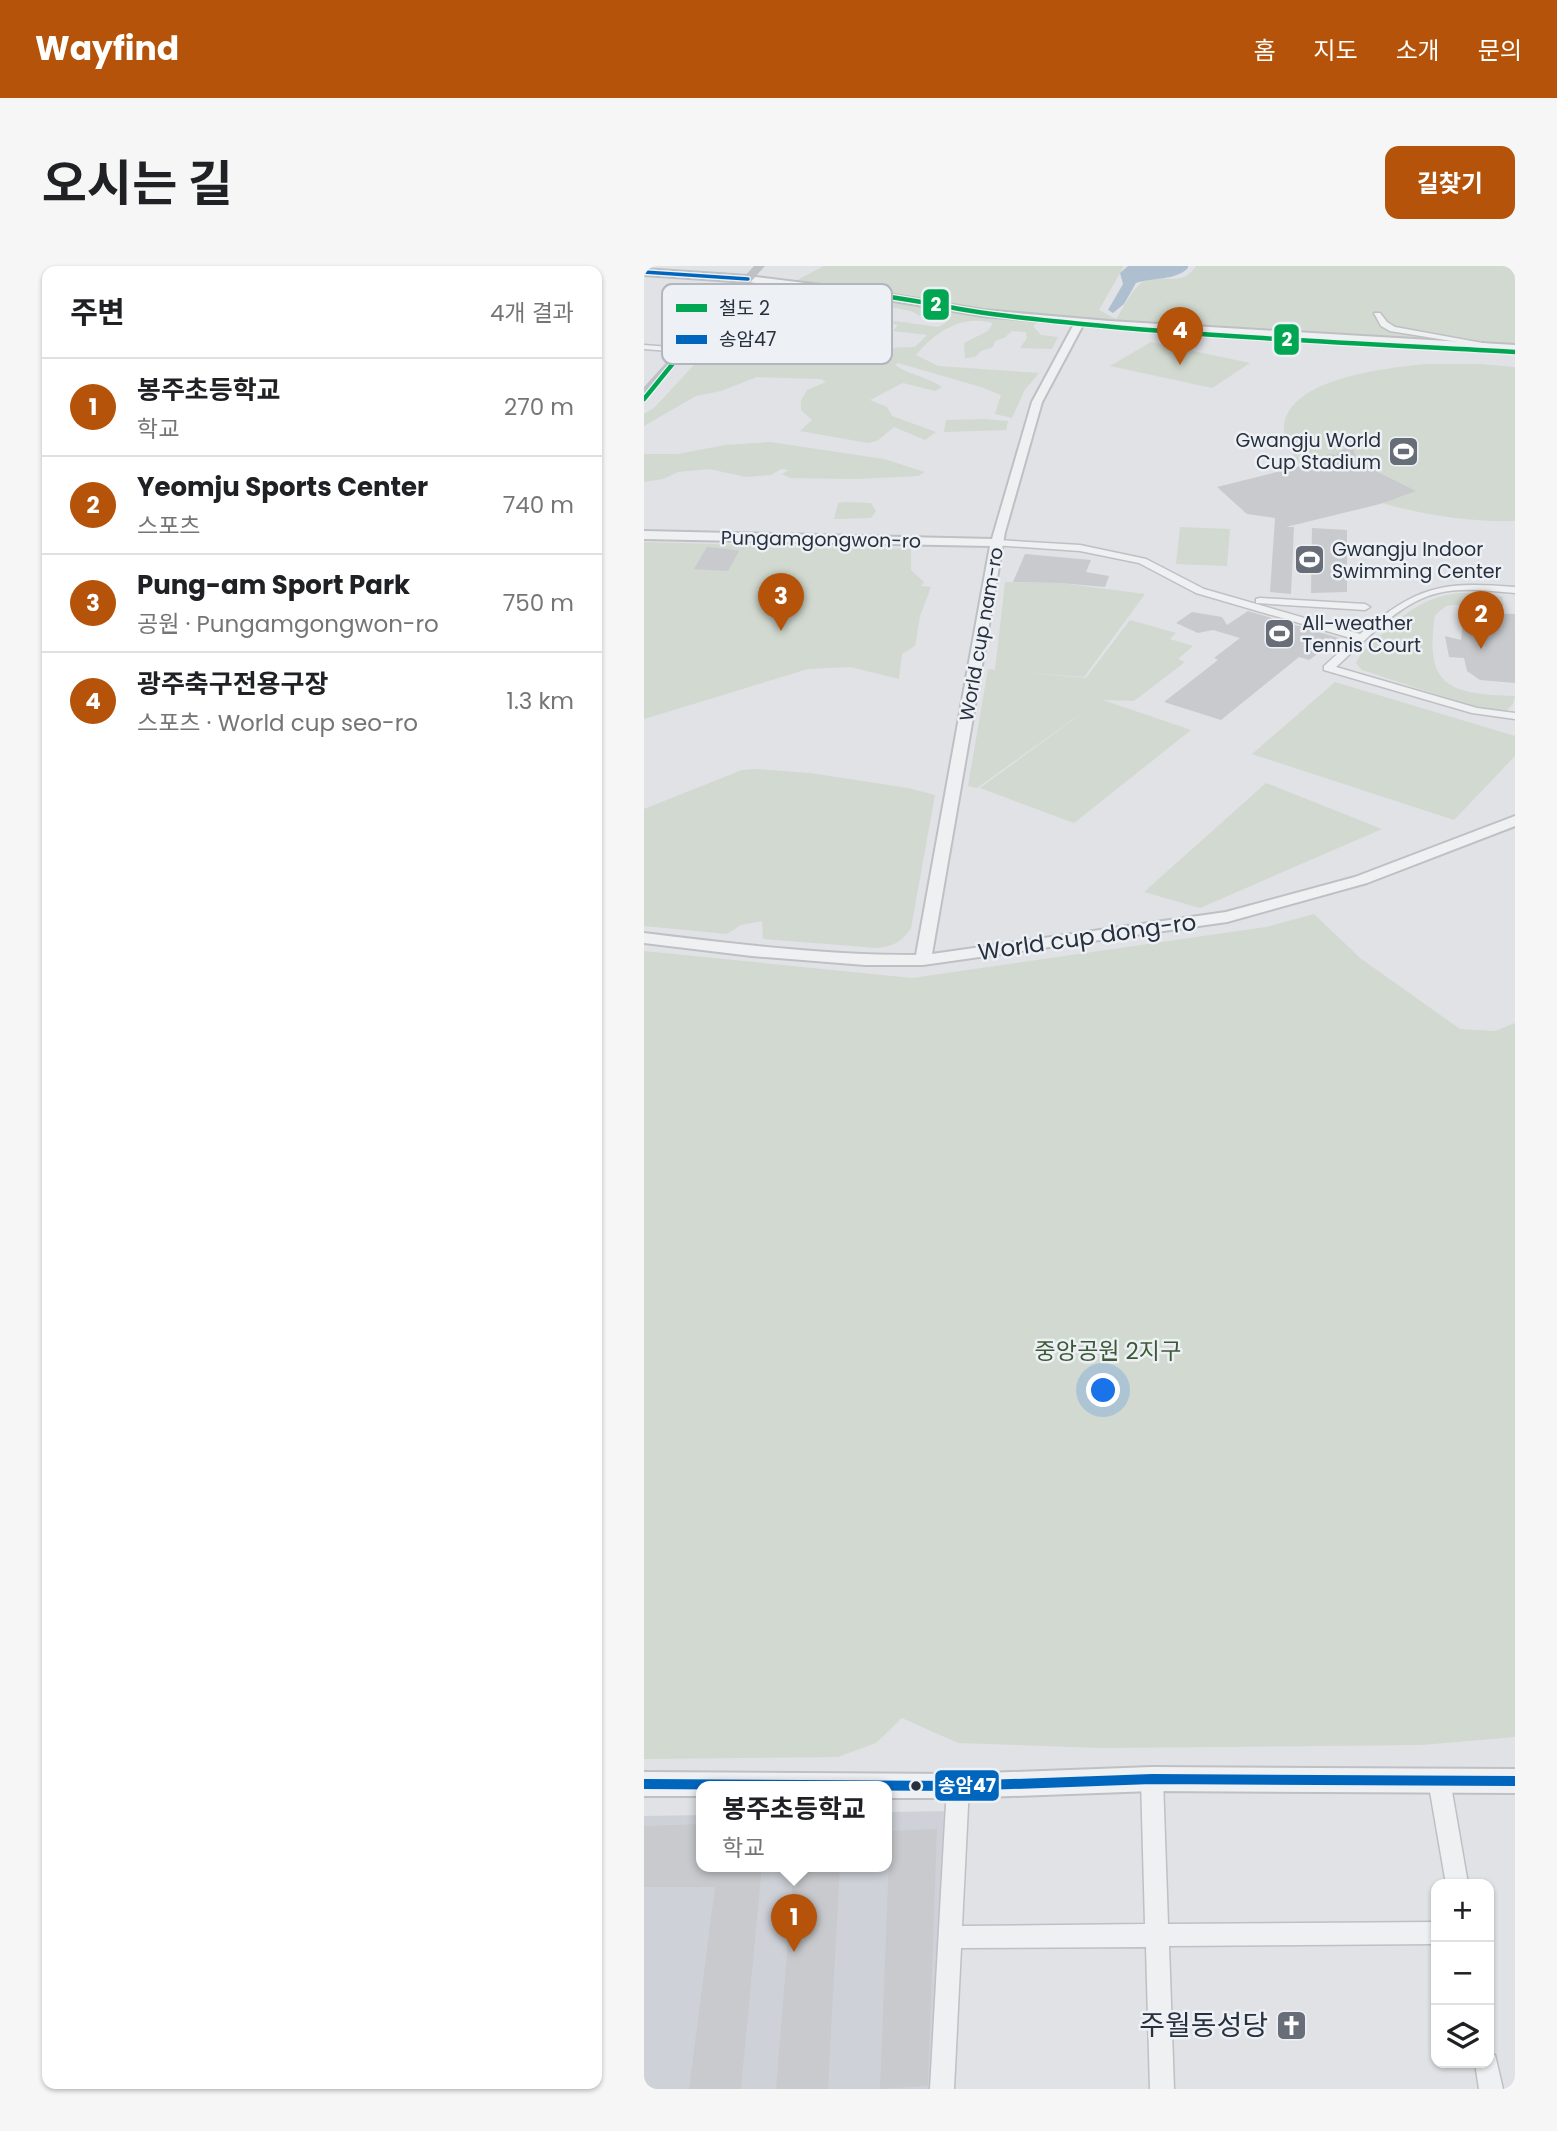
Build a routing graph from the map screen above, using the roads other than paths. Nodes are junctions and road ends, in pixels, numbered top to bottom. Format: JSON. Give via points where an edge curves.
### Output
{"nodes":[{"id":1,"x":761,"y":266,"type":"edge"},
{"id":2,"x":644,"y":272,"type":"edge"},
{"id":3,"x":748,"y":279,"type":"junction"},
{"id":4,"x":743,"y":284,"type":"edge"},
{"id":5,"x":789,"y":284,"type":"edge"},
{"id":6,"x":892,"y":298,"type":"edge"},
{"id":7,"x":1377,"y":315,"type":"dead end"},
{"id":8,"x":1080,"y":321,"type":"junction"},
{"id":9,"x":1497,"y":346,"type":"junction"},
{"id":10,"x":644,"y":348,"type":"edge"},
{"id":11,"x":1515,"y":348,"type":"edge"},
{"id":12,"x":662,"y":349,"type":"edge"},
{"id":13,"x":671,"y":364,"type":"edge"},
{"id":14,"x":644,"y":394,"type":"edge"},
{"id":15,"x":644,"y":535,"type":"edge"},
{"id":16,"x":997,"y":543,"type":"junction"},
{"id":17,"x":1515,"y":590,"type":"edge"},
{"id":18,"x":1233,"y":600,"type":"junction"},
{"id":19,"x":1365,"y":607,"type":"dead end"},
{"id":20,"x":1362,"y":639,"type":"junction"},
{"id":21,"x":1515,"y":716,"type":"edge"},
{"id":22,"x":1515,"y":821,"type":"edge"},
{"id":23,"x":644,"y":938,"type":"edge"},
{"id":24,"x":923,"y":960,"type":"junction"},
{"id":25,"x":1152,"y":1779,"type":"junction"},
{"id":26,"x":1439,"y":1780,"type":"junction"},
{"id":27,"x":1515,"y":1781,"type":"edge"},
{"id":28,"x":644,"y":1784,"type":"edge"},
{"id":29,"x":696,"y":1784,"type":"edge"},
{"id":30,"x":892,"y":1786,"type":"edge"},
{"id":31,"x":958,"y":1786,"type":"junction"},
{"id":32,"x":1456,"y":1879,"type":"edge"},
{"id":33,"x":1431,"y":1933,"type":"edge"},
{"id":34,"x":1158,"y":1935,"type":"junction"},
{"id":35,"x":950,"y":1937,"type":"junction"},
{"id":36,"x":1488,"y":2068,"type":"edge"},
{"id":37,"x":942,"y":2089,"type":"edge"},
{"id":38,"x":1163,"y":2089,"type":"edge"},
{"id":39,"x":1491,"y":2089,"type":"edge"}],
"edges":[{"from":1,"to":3,"type":"main road"},
{"from":2,"to":3,"type":"street"},
{"from":3,"to":4,"type":"main road"},
{"from":3,"to":5,"type":"street"},
{"from":6,"to":8,"type":"street","via":[[983,313]]},
{"from":7,"to":9,"type":"street","via":[[1394,329]]},
{"from":8,"to":9,"type":"street"},
{"from":8,"to":16,"type":"street","name":"World cup nam-ro","via":[[1037,402]]},
{"from":9,"to":11,"type":"street"},
{"from":10,"to":12,"type":"street"},
{"from":13,"to":14,"type":"main road"},
{"from":15,"to":16,"type":"street","name":"Pungamgongwon-ro"},
{"from":16,"to":18,"type":"street","via":[[1080,548],[1142,561],[1200,591]]},
{"from":16,"to":24,"type":"street","name":"World cup nam-ro"},
{"from":17,"to":20,"type":"street","via":[[1461,588],[1426,593]]},
{"from":18,"to":19,"type":"street"},
{"from":18,"to":20,"type":"street"},
{"from":20,"to":21,"type":"street","via":[[1328,668],[1476,711]]},
{"from":22,"to":24,"type":"street","name":"World cup dong-ro","via":[[1361,880],[1227,917]]},
{"from":23,"to":24,"type":"street","name":"World cup dong-ro","via":[[864,960]]},
{"from":25,"to":26,"type":"street"},
{"from":25,"to":31,"type":"street"},
{"from":25,"to":34,"type":"street"},
{"from":26,"to":27,"type":"street"},
{"from":26,"to":32,"type":"street"},
{"from":28,"to":29,"type":"street"},
{"from":30,"to":31,"type":"street"},
{"from":31,"to":35,"type":"street"},
{"from":33,"to":34,"type":"street"},
{"from":34,"to":35,"type":"street"},
{"from":34,"to":38,"type":"street"},
{"from":35,"to":37,"type":"street"},
{"from":36,"to":39,"type":"street"}]}
